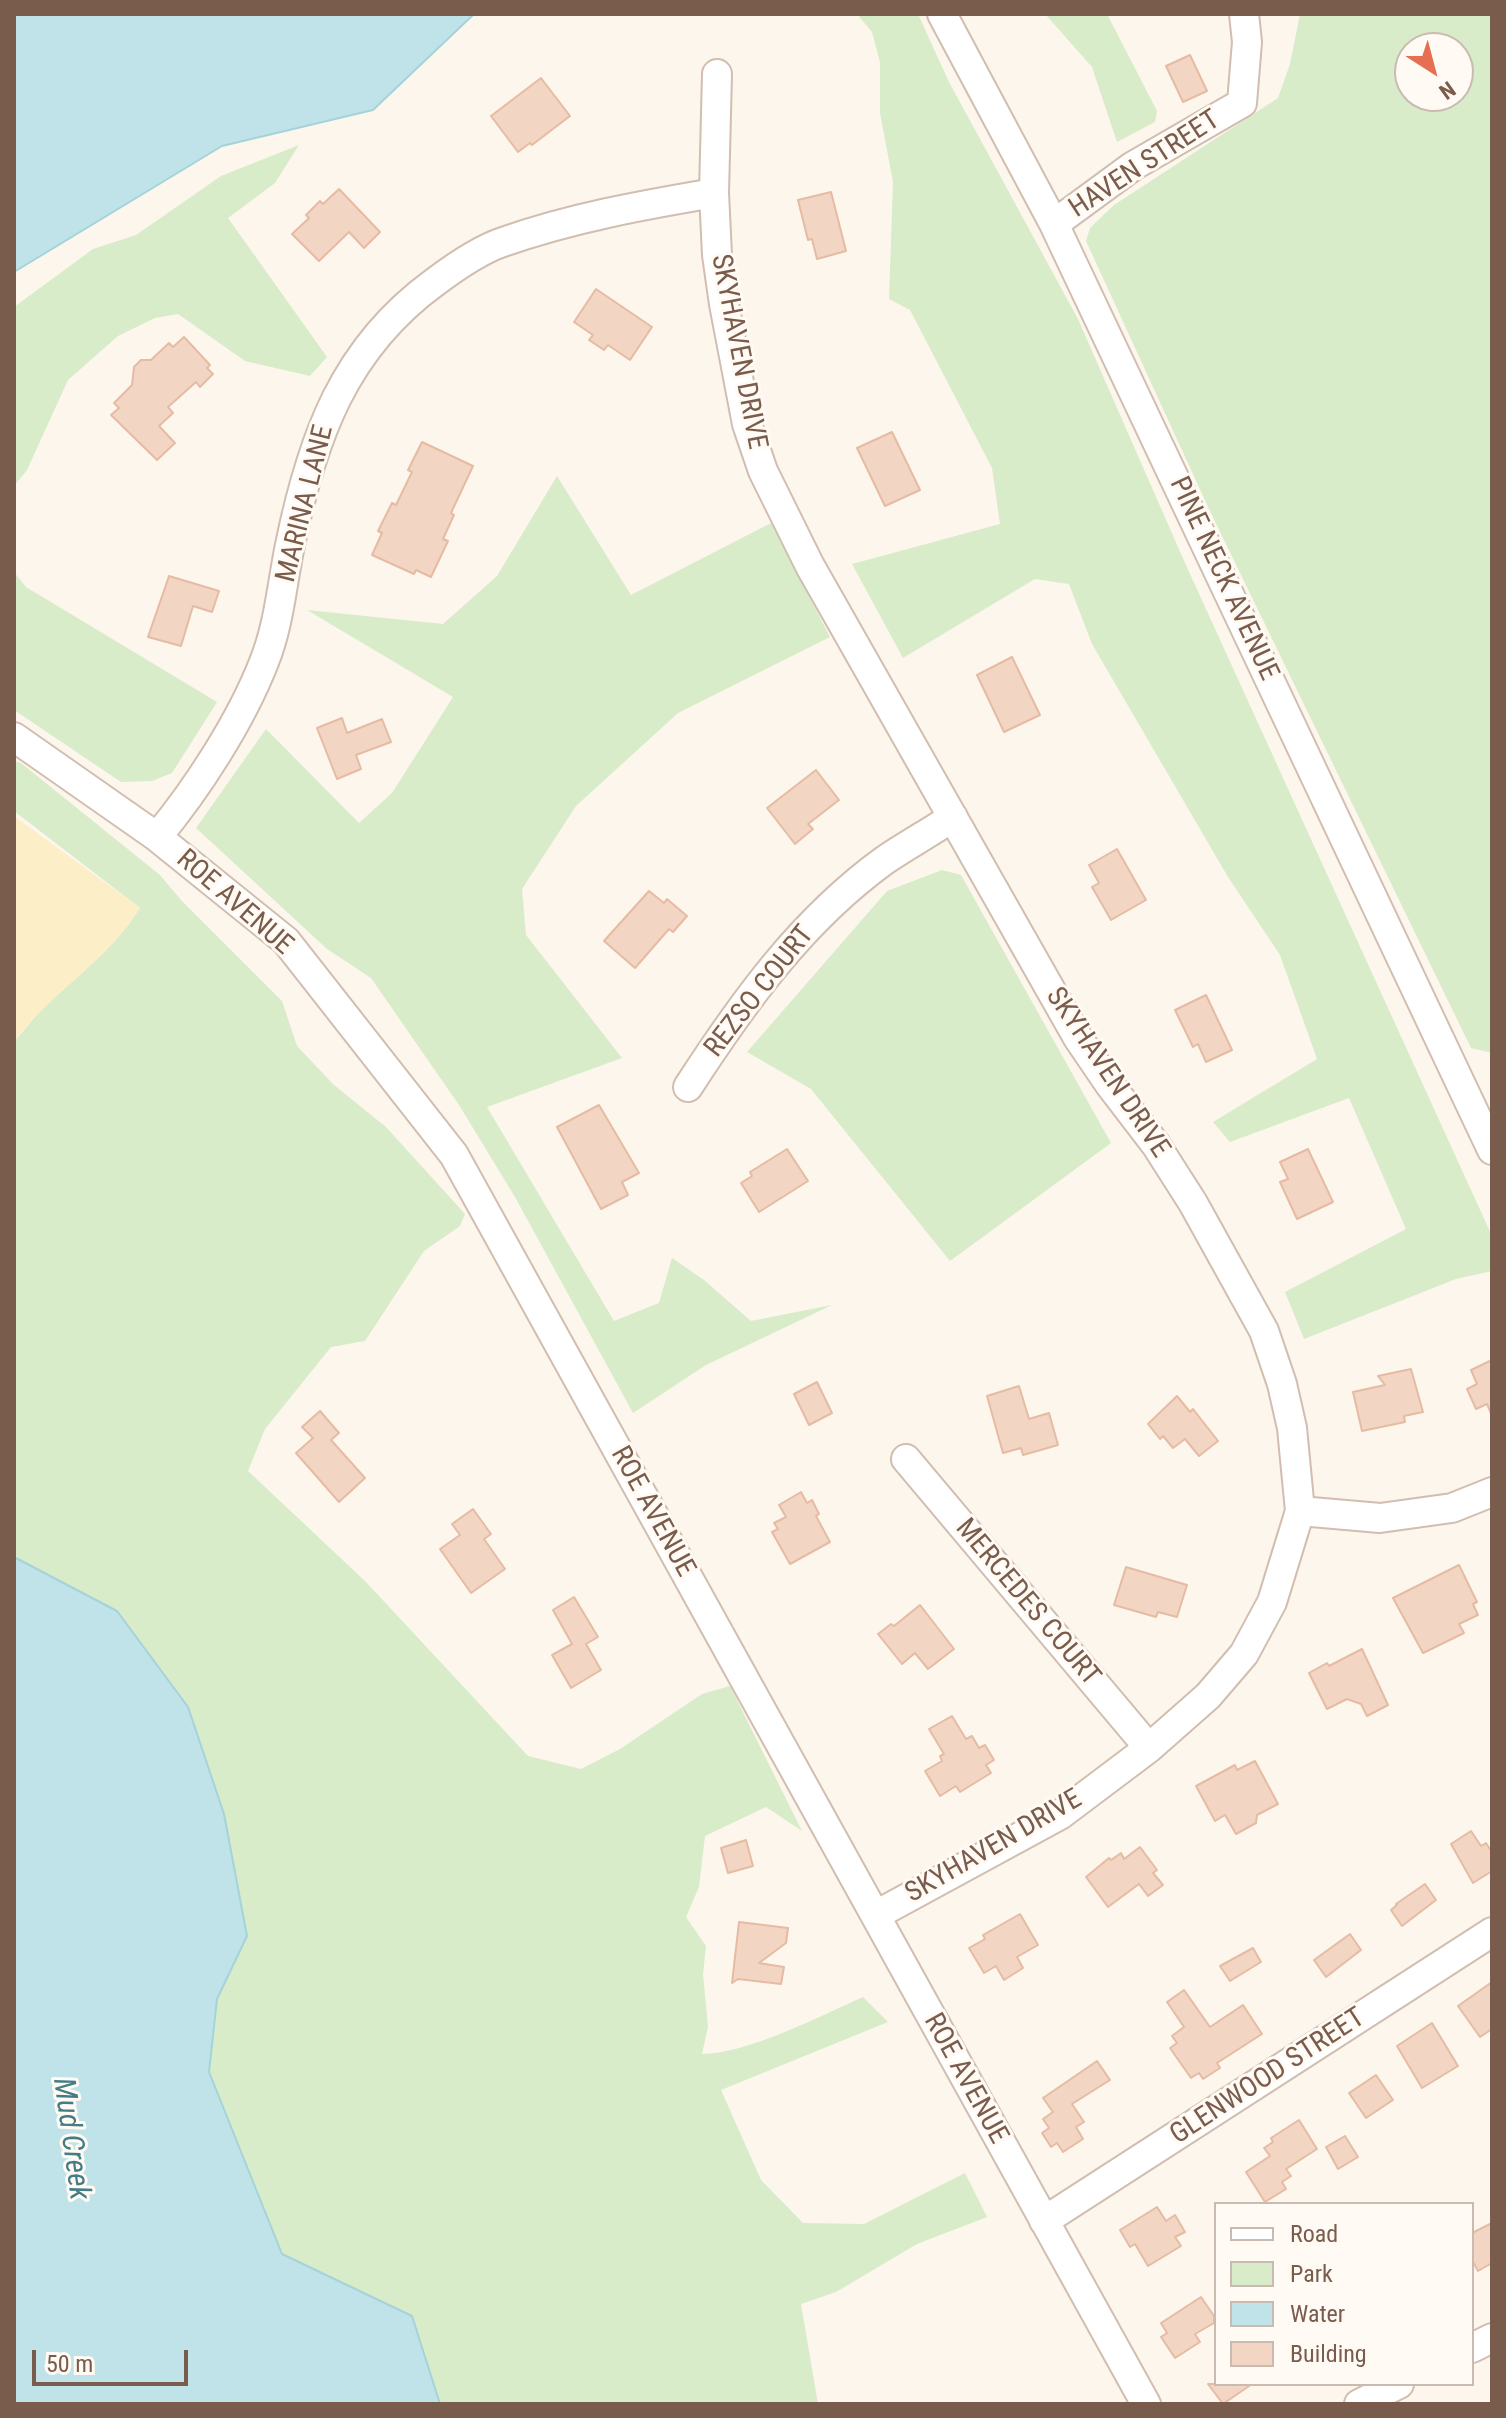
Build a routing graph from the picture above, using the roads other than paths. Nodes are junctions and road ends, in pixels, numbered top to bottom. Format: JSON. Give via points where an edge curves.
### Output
{"nodes":[{"id":1,"x":942,"y":14,"type":"edge"},
{"id":2,"x":1244,"y":14,"type":"edge"},
{"id":3,"x":717,"y":74,"type":"dead end"},
{"id":4,"x":714,"y":193,"type":"junction"},
{"id":5,"x":1054,"y":224,"type":"junction"},
{"id":6,"x":14,"y":737,"type":"edge"},
{"id":7,"x":953,"y":817,"type":"junction"},
{"id":8,"x":157,"y":837,"type":"junction"},
{"id":9,"x":688,"y":1087,"type":"dead end"},
{"id":10,"x":1492,"y":1150,"type":"edge"},
{"id":11,"x":906,"y":1459,"type":"dead end"},
{"id":12,"x":1492,"y":1492,"type":"edge"},
{"id":13,"x":1300,"y":1511,"type":"junction"},
{"id":14,"x":1149,"y":1748,"type":"junction"},
{"id":15,"x":876,"y":1915,"type":"junction"},
{"id":16,"x":1492,"y":1932,"type":"edge"},
{"id":17,"x":1044,"y":2221,"type":"junction"},
{"id":18,"x":1492,"y":2338,"type":"edge"},
{"id":19,"x":1474,"y":2347,"type":"edge"},
{"id":20,"x":1395,"y":2386,"type":"edge"},
{"id":21,"x":1146,"y":2404,"type":"edge"},
{"id":22,"x":1359,"y":2404,"type":"edge"}],
"edges":[{"from":1,"to":5,"type":"street","name":"PINE NECK AVENUE"},
{"from":2,"to":5,"type":"street","name":"HAVEN STREET","via":[[1242,103],[1133,166]]},
{"from":3,"to":4,"type":"street","name":"SKYHAVEN DRIVE"},
{"from":4,"to":7,"type":"street","name":"SKYHAVEN DRIVE","via":[[724,304],[747,424],[763,471],[810,566]]},
{"from":4,"to":8,"type":"street","name":"MARINA LANE","via":[[625,208],[500,243],[418,294],[378,331],[341,387],[314,448],[265,662],[186,803]]},
{"from":5,"to":10,"type":"street","name":"PINE NECK AVENUE"},
{"from":6,"to":8,"type":"street","name":"ROE AVENUE"},
{"from":7,"to":9,"type":"street","name":"REZSO COURT","via":[[885,861],[791,945],[735,1015]]},
{"from":7,"to":13,"type":"street","name":"SKYHAVEN DRIVE","via":[[1078,1038],[1193,1203],[1264,1331],[1292,1428]]},
{"from":8,"to":15,"type":"street","name":"ROE AVENUE","via":[[286,941],[454,1155]]},
{"from":11,"to":14,"type":"street","name":"MERCEDES COURT"},
{"from":12,"to":13,"type":"street","via":[[1452,1508],[1380,1518]]},
{"from":13,"to":14,"type":"street","name":"SKYHAVEN DRIVE","via":[[1272,1602],[1244,1654],[1208,1696]]},
{"from":14,"to":15,"type":"street","name":"SKYHAVEN DRIVE","via":[[1060,1815]]},
{"from":15,"to":17,"type":"street","name":"ROE AVENUE"},
{"from":16,"to":17,"type":"street","name":"GLENWOOD STREET"},
{"from":17,"to":21,"type":"street","name":"ROE AVENUE"},
{"from":18,"to":19,"type":"street"},
{"from":20,"to":22,"type":"street"}]}
